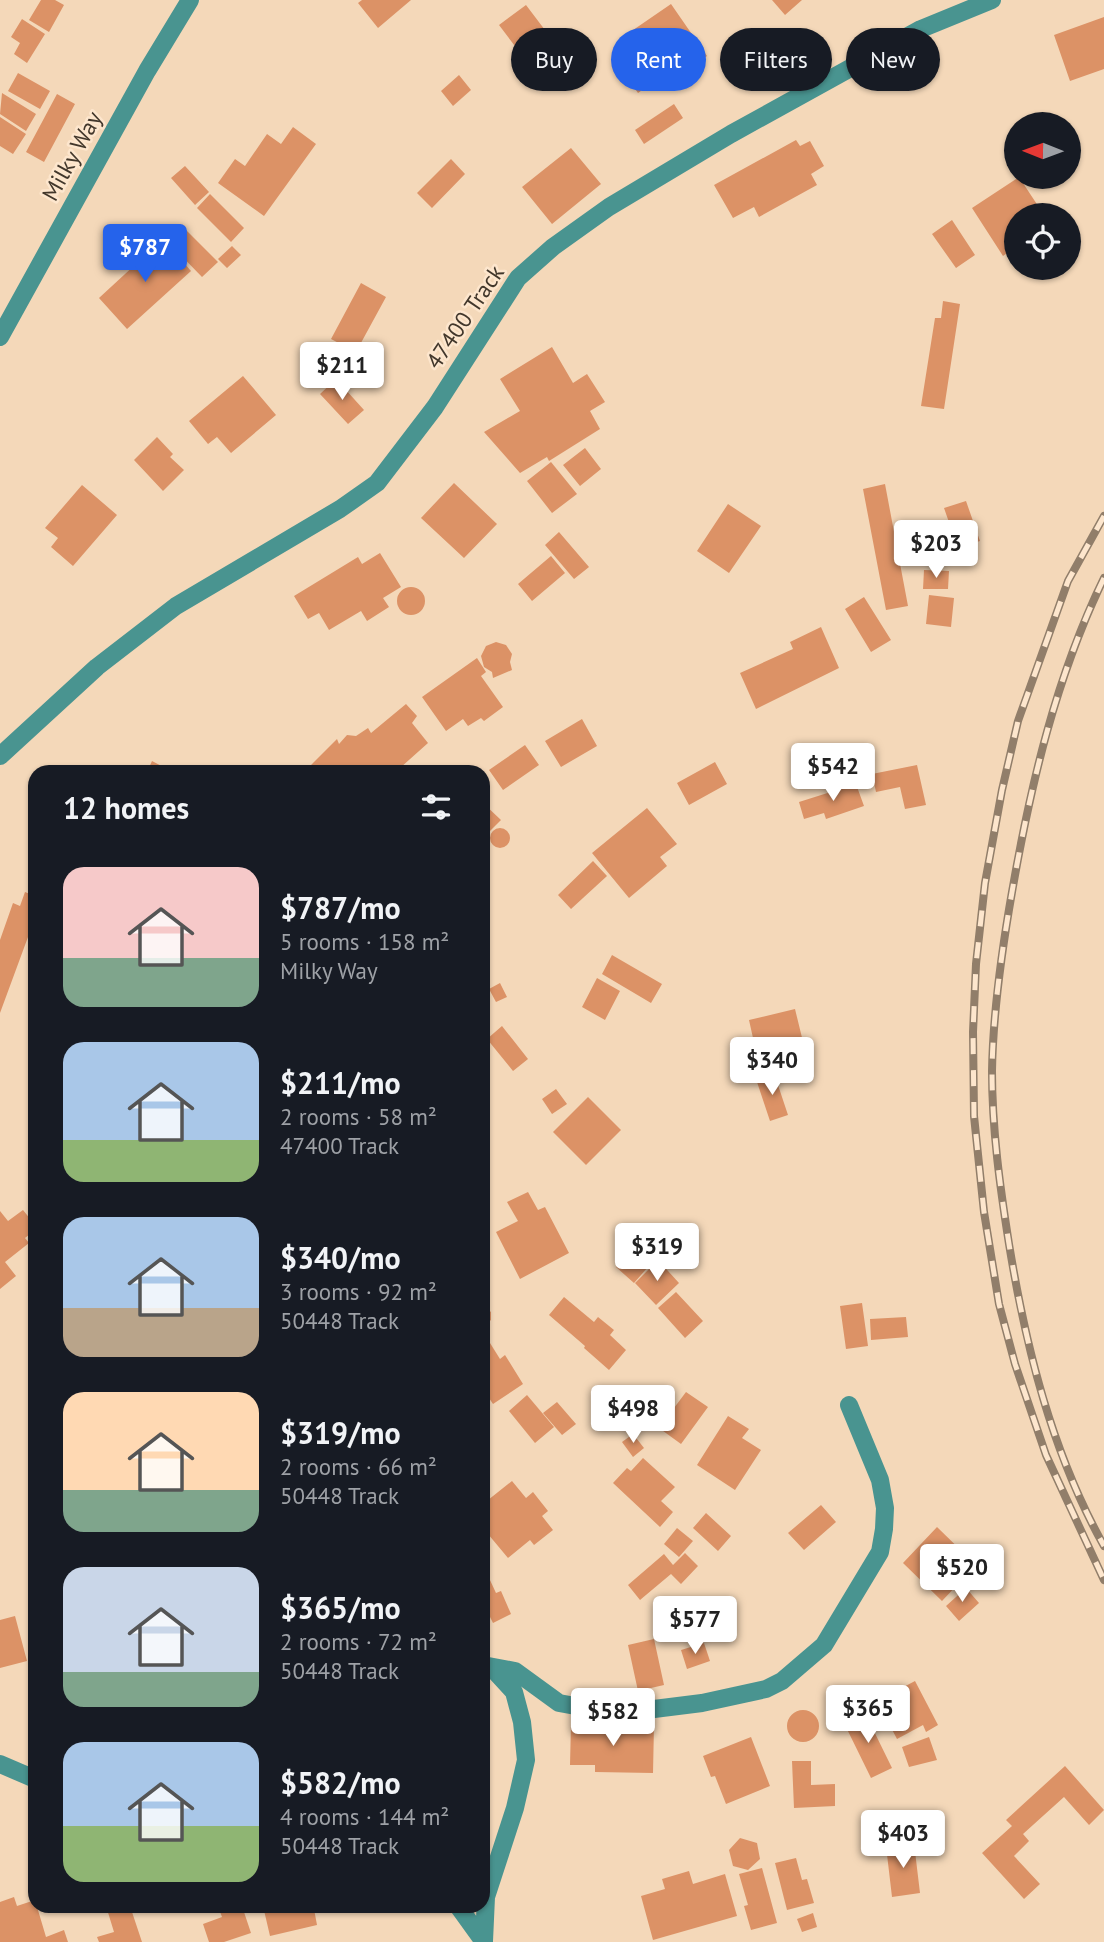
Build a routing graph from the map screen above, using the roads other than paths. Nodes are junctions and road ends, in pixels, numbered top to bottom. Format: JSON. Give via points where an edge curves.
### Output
{"nodes":[{"id":1,"x":190,"y":0,"type":"edge"},
{"id":2,"x":992,"y":0,"type":"edge"},
{"id":3,"x":0,"y":337,"type":"edge"},
{"id":4,"x":0,"y":756,"type":"edge"},
{"id":5,"x":849,"y":1405,"type":"dead end"},
{"id":6,"x":490,"y":1667,"type":"edge"},
{"id":7,"x":490,"y":1669,"type":"edge"},
{"id":8,"x":0,"y":1765,"type":"edge"},
{"id":9,"x":28,"y":1776,"type":"edge"},
{"id":10,"x":490,"y":1885,"type":"edge"},
{"id":11,"x":463,"y":1913,"type":"edge"},
{"id":12,"x":485,"y":1913,"type":"edge"},
{"id":13,"x":484,"y":1941,"type":"edge"}],
"edges":[{"from":1,"to":3,"type":"street","name":"Milky Way"},
{"from":2,"to":4,"type":"street","name":"47400 Track","via":[[921,29],[731,134],[609,207],[553,247],[517,278],[435,407],[377,483],[176,606],[97,667]]},
{"from":5,"to":6,"type":"street","via":[[880,1480],[885,1508],[880,1552],[824,1646],[782,1681],[702,1703],[638,1711],[559,1703],[515,1671]]},
{"from":7,"to":10,"type":"street","via":[[514,1692],[526,1760]]},
{"from":8,"to":9,"type":"street"},
{"from":11,"to":13,"type":"street"},
{"from":12,"to":13,"type":"street"}]}
